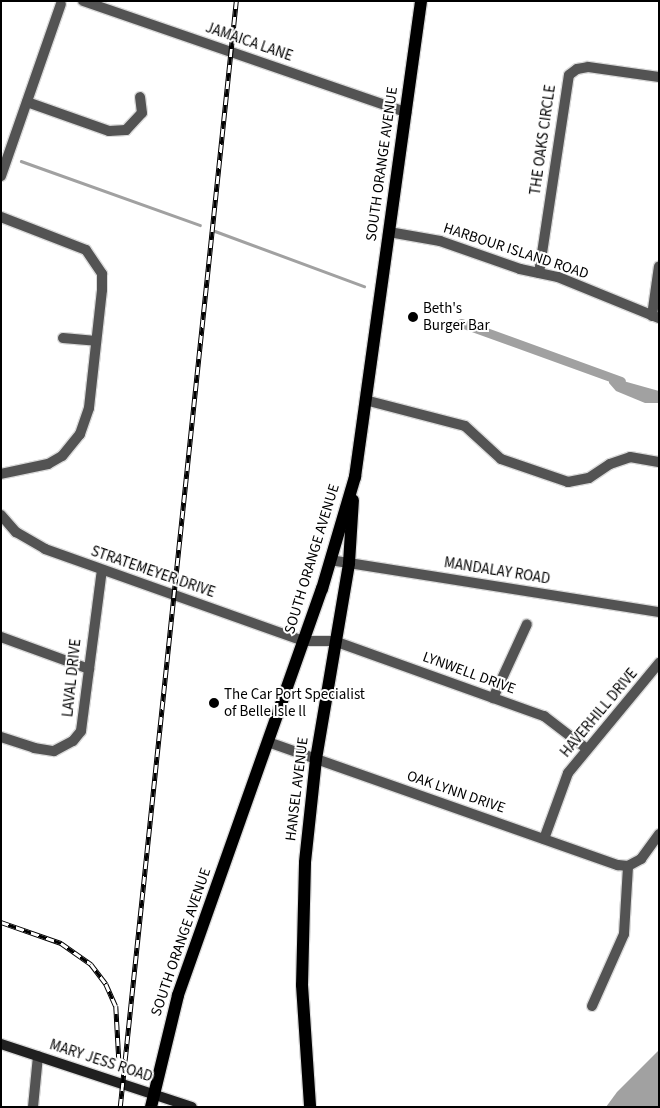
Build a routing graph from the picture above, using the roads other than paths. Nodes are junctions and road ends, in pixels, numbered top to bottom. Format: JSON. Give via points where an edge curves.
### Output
{"nodes":[{"id":1,"x":82,"y":1,"type":"edge"},
{"id":2,"x":421,"y":1,"type":"edge"},
{"id":3,"x":61,"y":4,"type":"dead end"},
{"id":4,"x":659,"y":77,"type":"edge"},
{"id":5,"x":140,"y":97,"type":"dead end"},
{"id":6,"x":27,"y":102,"type":"junction"},
{"id":7,"x":406,"y":112,"type":"junction"},
{"id":8,"x":1,"y":176,"type":"edge"},
{"id":9,"x":1,"y":217,"type":"edge"},
{"id":10,"x":389,"y":232,"type":"junction"},
{"id":11,"x":659,"y":266,"type":"edge"},
{"id":12,"x":539,"y":273,"type":"junction"},
{"id":13,"x":655,"y":317,"type":"edge"},
{"id":14,"x":63,"y":338,"type":"dead end"},
{"id":15,"x":96,"y":341,"type":"junction"},
{"id":16,"x":365,"y":400,"type":"junction"},
{"id":17,"x":659,"y":462,"type":"edge"},
{"id":18,"x":1,"y":474,"type":"edge"},
{"id":19,"x":355,"y":477,"type":"junction"},
{"id":20,"x":1,"y":515,"type":"edge"},
{"id":21,"x":330,"y":560,"type":"junction"},
{"id":22,"x":349,"y":563,"type":"junction"},
{"id":23,"x":102,"y":570,"type":"junction"},
{"id":24,"x":659,"y":612,"type":"edge"},
{"id":25,"x":527,"y":624,"type":"dead end"},
{"id":26,"x":1,"y":637,"type":"edge"},
{"id":27,"x":303,"y":641,"type":"junction"},
{"id":28,"x":334,"y":641,"type":"junction"},
{"id":29,"x":659,"y":664,"type":"edge"},
{"id":30,"x":89,"y":669,"type":"junction"},
{"id":31,"x":493,"y":698,"type":"junction"},
{"id":32,"x":1,"y":737,"type":"edge"},
{"id":33,"x":268,"y":742,"type":"junction"},
{"id":34,"x":587,"y":749,"type":"junction"},
{"id":35,"x":316,"y":759,"type":"junction"},
{"id":36,"x":659,"y":834,"type":"edge"},
{"id":37,"x":544,"y":839,"type":"junction"},
{"id":38,"x":631,"y":865,"type":"junction"},
{"id":39,"x":592,"y":1006,"type":"dead end"},
{"id":40,"x":1,"y":1044,"type":"edge"},
{"id":41,"x":38,"y":1056,"type":"junction"},
{"id":42,"x":154,"y":1094,"type":"junction"},
{"id":43,"x":32,"y":1107,"type":"edge"},
{"id":44,"x":151,"y":1107,"type":"edge"},
{"id":45,"x":192,"y":1107,"type":"edge"},
{"id":46,"x":310,"y":1107,"type":"edge"}],
"edges":[{"from":1,"to":7,"type":"street","name":"JAMAICA LANE"},
{"from":2,"to":7,"type":"main road","name":"SOUTH ORANGE AVENUE"},
{"from":3,"to":6,"type":"street"},
{"from":4,"to":12,"type":"street","name":"THE OAKS CIRCLE","via":[[588,67],[569,75]]},
{"from":5,"to":6,"type":"street","via":[[142,113],[126,130],[109,130]]},
{"from":6,"to":8,"type":"street"},
{"from":7,"to":10,"type":"main road","name":"SOUTH ORANGE AVENUE"},
{"from":9,"to":15,"type":"street","via":[[72,243],[86,250],[96,261],[102,274]]},
{"from":10,"to":12,"type":"street","name":"HARBOUR ISLAND ROAD","via":[[440,242]]},
{"from":10,"to":16,"type":"main road","name":"SOUTH ORANGE AVENUE"},
{"from":11,"to":13,"type":"street"},
{"from":12,"to":13,"type":"street","name":"HARBOUR ISLAND ROAD"},
{"from":14,"to":15,"type":"street"},
{"from":15,"to":18,"type":"street","via":[[88,415],[72,445],[48,464]]},
{"from":16,"to":17,"type":"street","via":[[465,426],[500,459],[568,482],[589,478],[610,464],[630,457]]},
{"from":16,"to":19,"type":"main road","name":"SOUTH ORANGE AVENUE"},
{"from":19,"to":21,"type":"main road","name":"SOUTH ORANGE AVENUE"},
{"from":19,"to":22,"type":"main road","name":"HANSEL AVENUE"},
{"from":20,"to":23,"type":"street","name":"STRATEMEYER DRIVE","via":[[30,542]]},
{"from":21,"to":22,"type":"street","name":"MANDALAY ROAD"},
{"from":21,"to":27,"type":"main road","name":"SOUTH ORANGE AVENUE"},
{"from":22,"to":24,"type":"street","name":"MANDALAY ROAD"},
{"from":22,"to":28,"type":"main road","name":"HANSEL AVENUE"},
{"from":23,"to":27,"type":"street","name":"STRATEMEYER DRIVE"},
{"from":23,"to":30,"type":"street","name":"LAVAL DRIVE"},
{"from":25,"to":31,"type":"street"},
{"from":26,"to":30,"type":"street"},
{"from":27,"to":28,"type":"street","name":"STRATEMEYER DRIVE"},
{"from":27,"to":33,"type":"main road","name":"SOUTH ORANGE AVENUE"},
{"from":28,"to":31,"type":"street","name":"LYNWELL DRIVE"},
{"from":28,"to":35,"type":"main road","name":"HANSEL AVENUE"},
{"from":29,"to":34,"type":"street","name":"HAVERHILL DRIVE"},
{"from":30,"to":32,"type":"street","name":"LAVAL DRIVE","via":[[84,720],[72,741],[54,751],[44,751]]},
{"from":31,"to":34,"type":"street","name":"LYNWELL DRIVE","via":[[544,716]]},
{"from":33,"to":35,"type":"street","name":"OAK LYNN DRIVE"},
{"from":33,"to":42,"type":"main road","name":"SOUTH ORANGE AVENUE","via":[[178,995]]},
{"from":34,"to":37,"type":"street","name":"HAVERHILL DRIVE","via":[[568,772]]},
{"from":35,"to":37,"type":"street","name":"OAK LYNN DRIVE"},
{"from":35,"to":46,"type":"main road","name":"HANSEL AVENUE","via":[[305,863],[302,992]]},
{"from":36,"to":38,"type":"street"},
{"from":37,"to":38,"type":"street","name":"OAK LYNN DRIVE"},
{"from":38,"to":39,"type":"street","via":[[624,934]]},
{"from":40,"to":41,"type":"street","name":"MARY JESS ROAD"},
{"from":41,"to":42,"type":"street","name":"MARY JESS ROAD"},
{"from":41,"to":43,"type":"street"},
{"from":42,"to":44,"type":"main road","name":"SOUTH ORANGE AVENUE"},
{"from":42,"to":45,"type":"street","name":"MARY JESS ROAD"}]}
